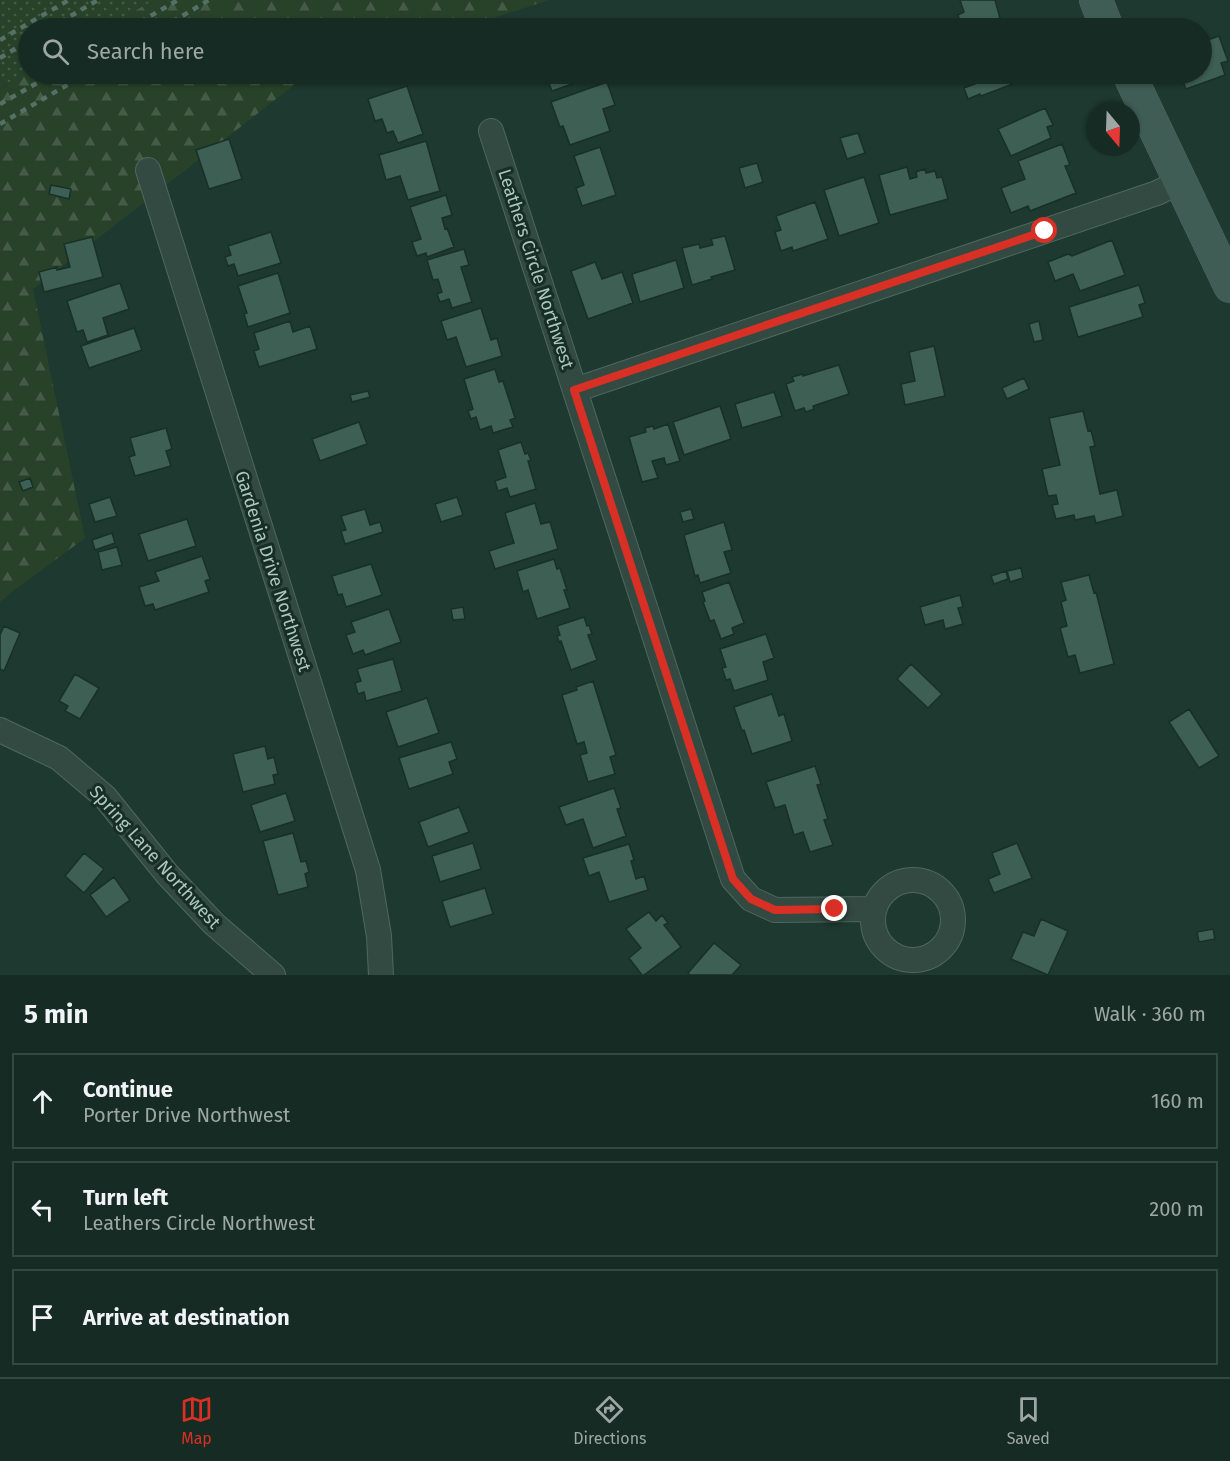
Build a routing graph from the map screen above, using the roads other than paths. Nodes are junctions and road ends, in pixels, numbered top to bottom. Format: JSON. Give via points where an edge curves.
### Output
{"nodes":[{"id":1,"x":1096,"y":0,"type":"edge"},
{"id":2,"x":1103,"y":18,"type":"edge"},
{"id":3,"x":1134,"y":84,"type":"edge"},
{"id":4,"x":491,"y":131,"type":"dead end"},
{"id":5,"x":148,"y":170,"type":"dead end"},
{"id":6,"x":1180,"y":182,"type":"junction"},
{"id":7,"x":1230,"y":286,"type":"edge"},
{"id":8,"x":574,"y":390,"type":"junction"},
{"id":9,"x":0,"y":730,"type":"edge"},
{"id":10,"x":874,"y":909,"type":"dead end"},
{"id":11,"x":273,"y":975,"type":"edge"},
{"id":12,"x":381,"y":975,"type":"edge"}],
"edges":[{"from":1,"to":2,"type":"street"},
{"from":3,"to":6,"type":"street"},
{"from":4,"to":8,"type":"street","name":"Leathers Circle Northwest"},
{"from":5,"to":12,"type":"street","name":"Gardenia Drive Northwest","via":[[368,870]]},
{"from":6,"to":7,"type":"street"},
{"from":6,"to":8,"type":"street","via":[[1158,193]]},
{"from":8,"to":10,"type":"street","name":"Leathers Circle Northwest","via":[[733,879],[751,899],[775,910]]},
{"from":9,"to":11,"type":"street","name":"Spring Lane Northwest","via":[[59,758],[105,797],[167,874],[214,924]]}]}
